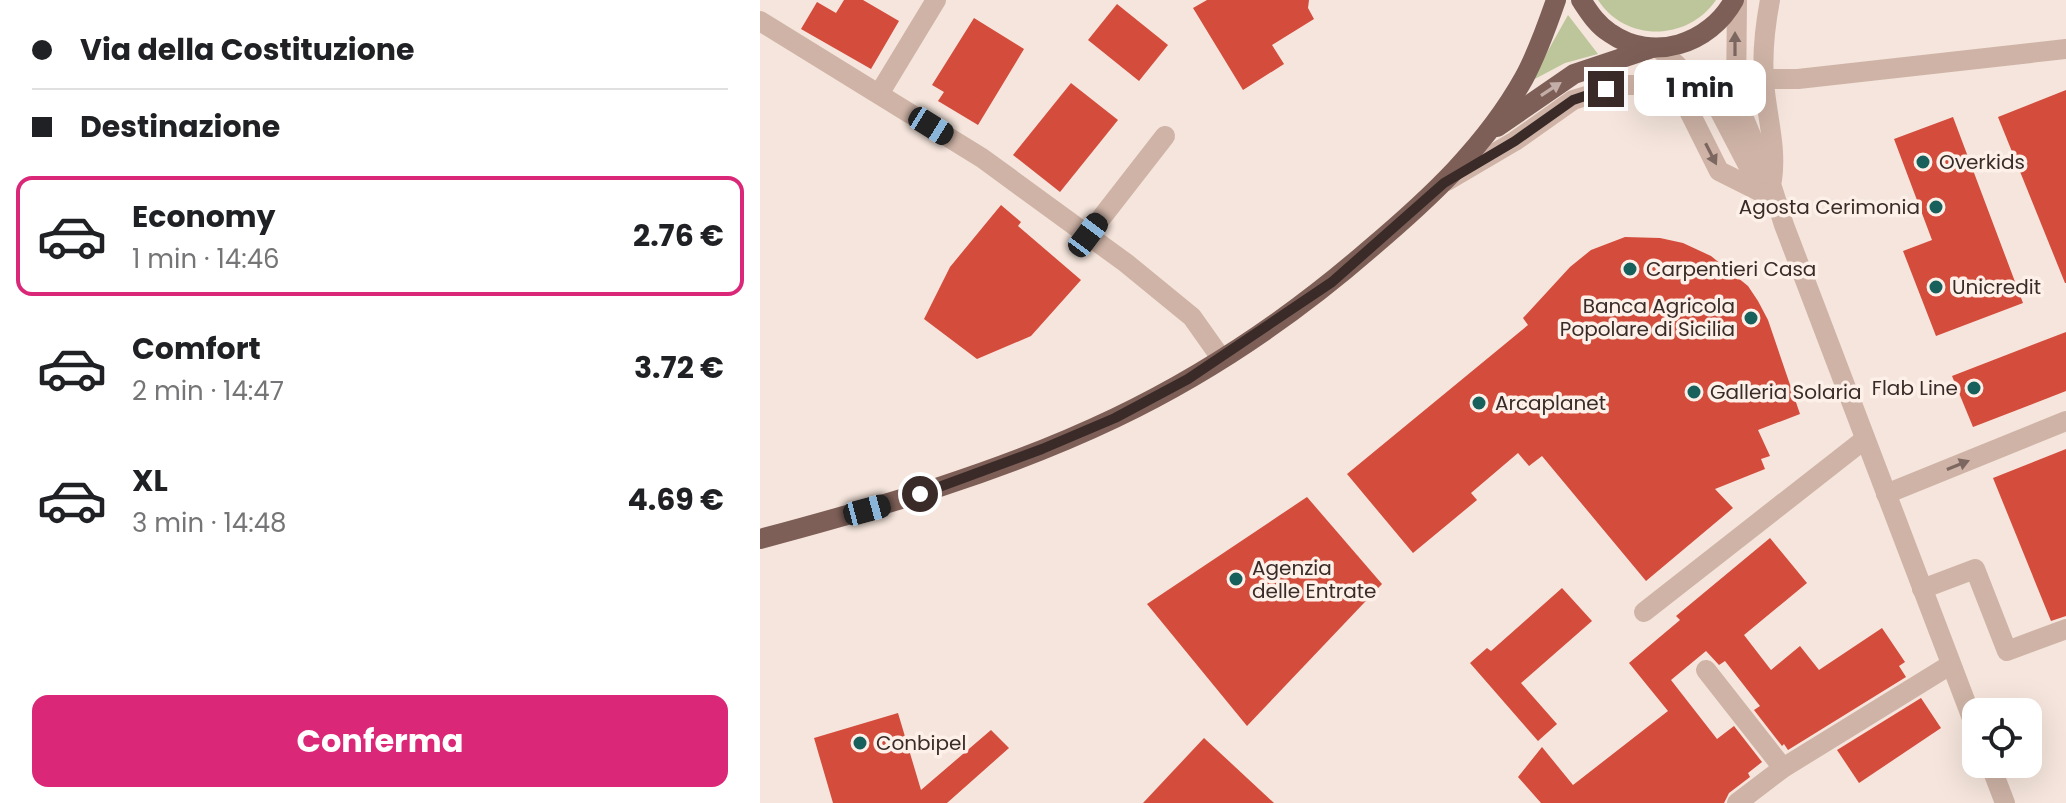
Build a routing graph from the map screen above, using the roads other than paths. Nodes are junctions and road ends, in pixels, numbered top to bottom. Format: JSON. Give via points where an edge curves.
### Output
{"nodes":[{"id":1,"x":936,"y":0,"type":"edge"},
{"id":2,"x":1556,"y":0,"type":"edge"},
{"id":3,"x":1581,"y":0,"type":"edge"},
{"id":4,"x":1735,"y":0,"type":"edge"},
{"id":5,"x":1770,"y":0,"type":"edge"},
{"id":6,"x":760,"y":21,"type":"edge"},
{"id":7,"x":1657,"y":48,"type":"junction"},
{"id":8,"x":2066,"y":49,"type":"edge"},
{"id":9,"x":1763,"y":79,"type":"junction"},
{"id":10,"x":879,"y":94,"type":"junction"},
{"id":11,"x":1487,"y":134,"type":"junction"},
{"id":12,"x":1165,"y":136,"type":"dead end"},
{"id":13,"x":1444,"y":183,"type":"junction"},
{"id":14,"x":1767,"y":188,"type":"junction"},
{"id":15,"x":1088,"y":235,"type":"junction"},
{"id":16,"x":1221,"y":358,"type":"junction"},
{"id":17,"x":2066,"y":421,"type":"edge"},
{"id":18,"x":1865,"y":439,"type":"junction"},
{"id":19,"x":1886,"y":494,"type":"junction"},
{"id":20,"x":760,"y":539,"type":"edge"},
{"id":21,"x":1922,"y":589,"type":"junction"},
{"id":22,"x":1644,"y":612,"type":"dead end"},
{"id":23,"x":2066,"y":629,"type":"edge"},
{"id":24,"x":1950,"y":665,"type":"junction"},
{"id":25,"x":1706,"y":670,"type":"dead end"},
{"id":26,"x":1963,"y":698,"type":"edge"},
{"id":27,"x":1783,"y":768,"type":"junction"},
{"id":28,"x":1995,"y":778,"type":"edge"},
{"id":29,"x":1737,"y":803,"type":"edge"},
{"id":30,"x":2005,"y":803,"type":"edge"}],
"edges":[{"from":1,"to":10,"type":"street"},
{"from":2,"to":11,"type":"main road","via":[[1524,78]]},
{"from":3,"to":7,"type":"main road","via":[[1610,33],[1631,44]]},
{"from":4,"to":7,"type":"main road","via":[[1698,38]]},
{"from":14,"to":4,"type":"street","one_way":true,"via":[[1736,99]]},
{"from":5,"to":9,"type":"street"},
{"from":6,"to":10,"type":"street"},
{"from":11,"to":7,"type":"main road","one_way":true,"via":[[1574,74]]},
{"from":7,"to":14,"type":"street","via":[[1715,102]]},
{"from":8,"to":9,"type":"street"},
{"from":9,"to":14,"type":"street","via":[[1775,159]]},
{"from":10,"to":15,"type":"street","via":[[982,158]]},
{"from":11,"to":13,"type":"main road"},
{"from":12,"to":15,"type":"street"},
{"from":13,"to":14,"type":"street","one_way":true,"via":[[1573,100],[1622,85],[1649,85],[1686,105],[1719,171]]},
{"from":13,"to":16,"type":"main road","via":[[1332,282]]},
{"from":14,"to":18,"type":"street"},
{"from":15,"to":16,"type":"street","via":[[1192,317]]},
{"from":16,"to":20,"type":"main road","via":[[1115,418],[1042,449],[894,503]]},
{"from":19,"to":17,"type":"street","one_way":true},
{"from":18,"to":19,"type":"street"},
{"from":18,"to":22,"type":"street"},
{"from":19,"to":21,"type":"street"},
{"from":21,"to":23,"type":"street","via":[[1975,569],[2007,651]]},
{"from":21,"to":24,"type":"street"},
{"from":24,"to":26,"type":"street"},
{"from":24,"to":27,"type":"street"},
{"from":25,"to":27,"type":"street"},
{"from":27,"to":29,"type":"street"},
{"from":28,"to":30,"type":"street"}]}
